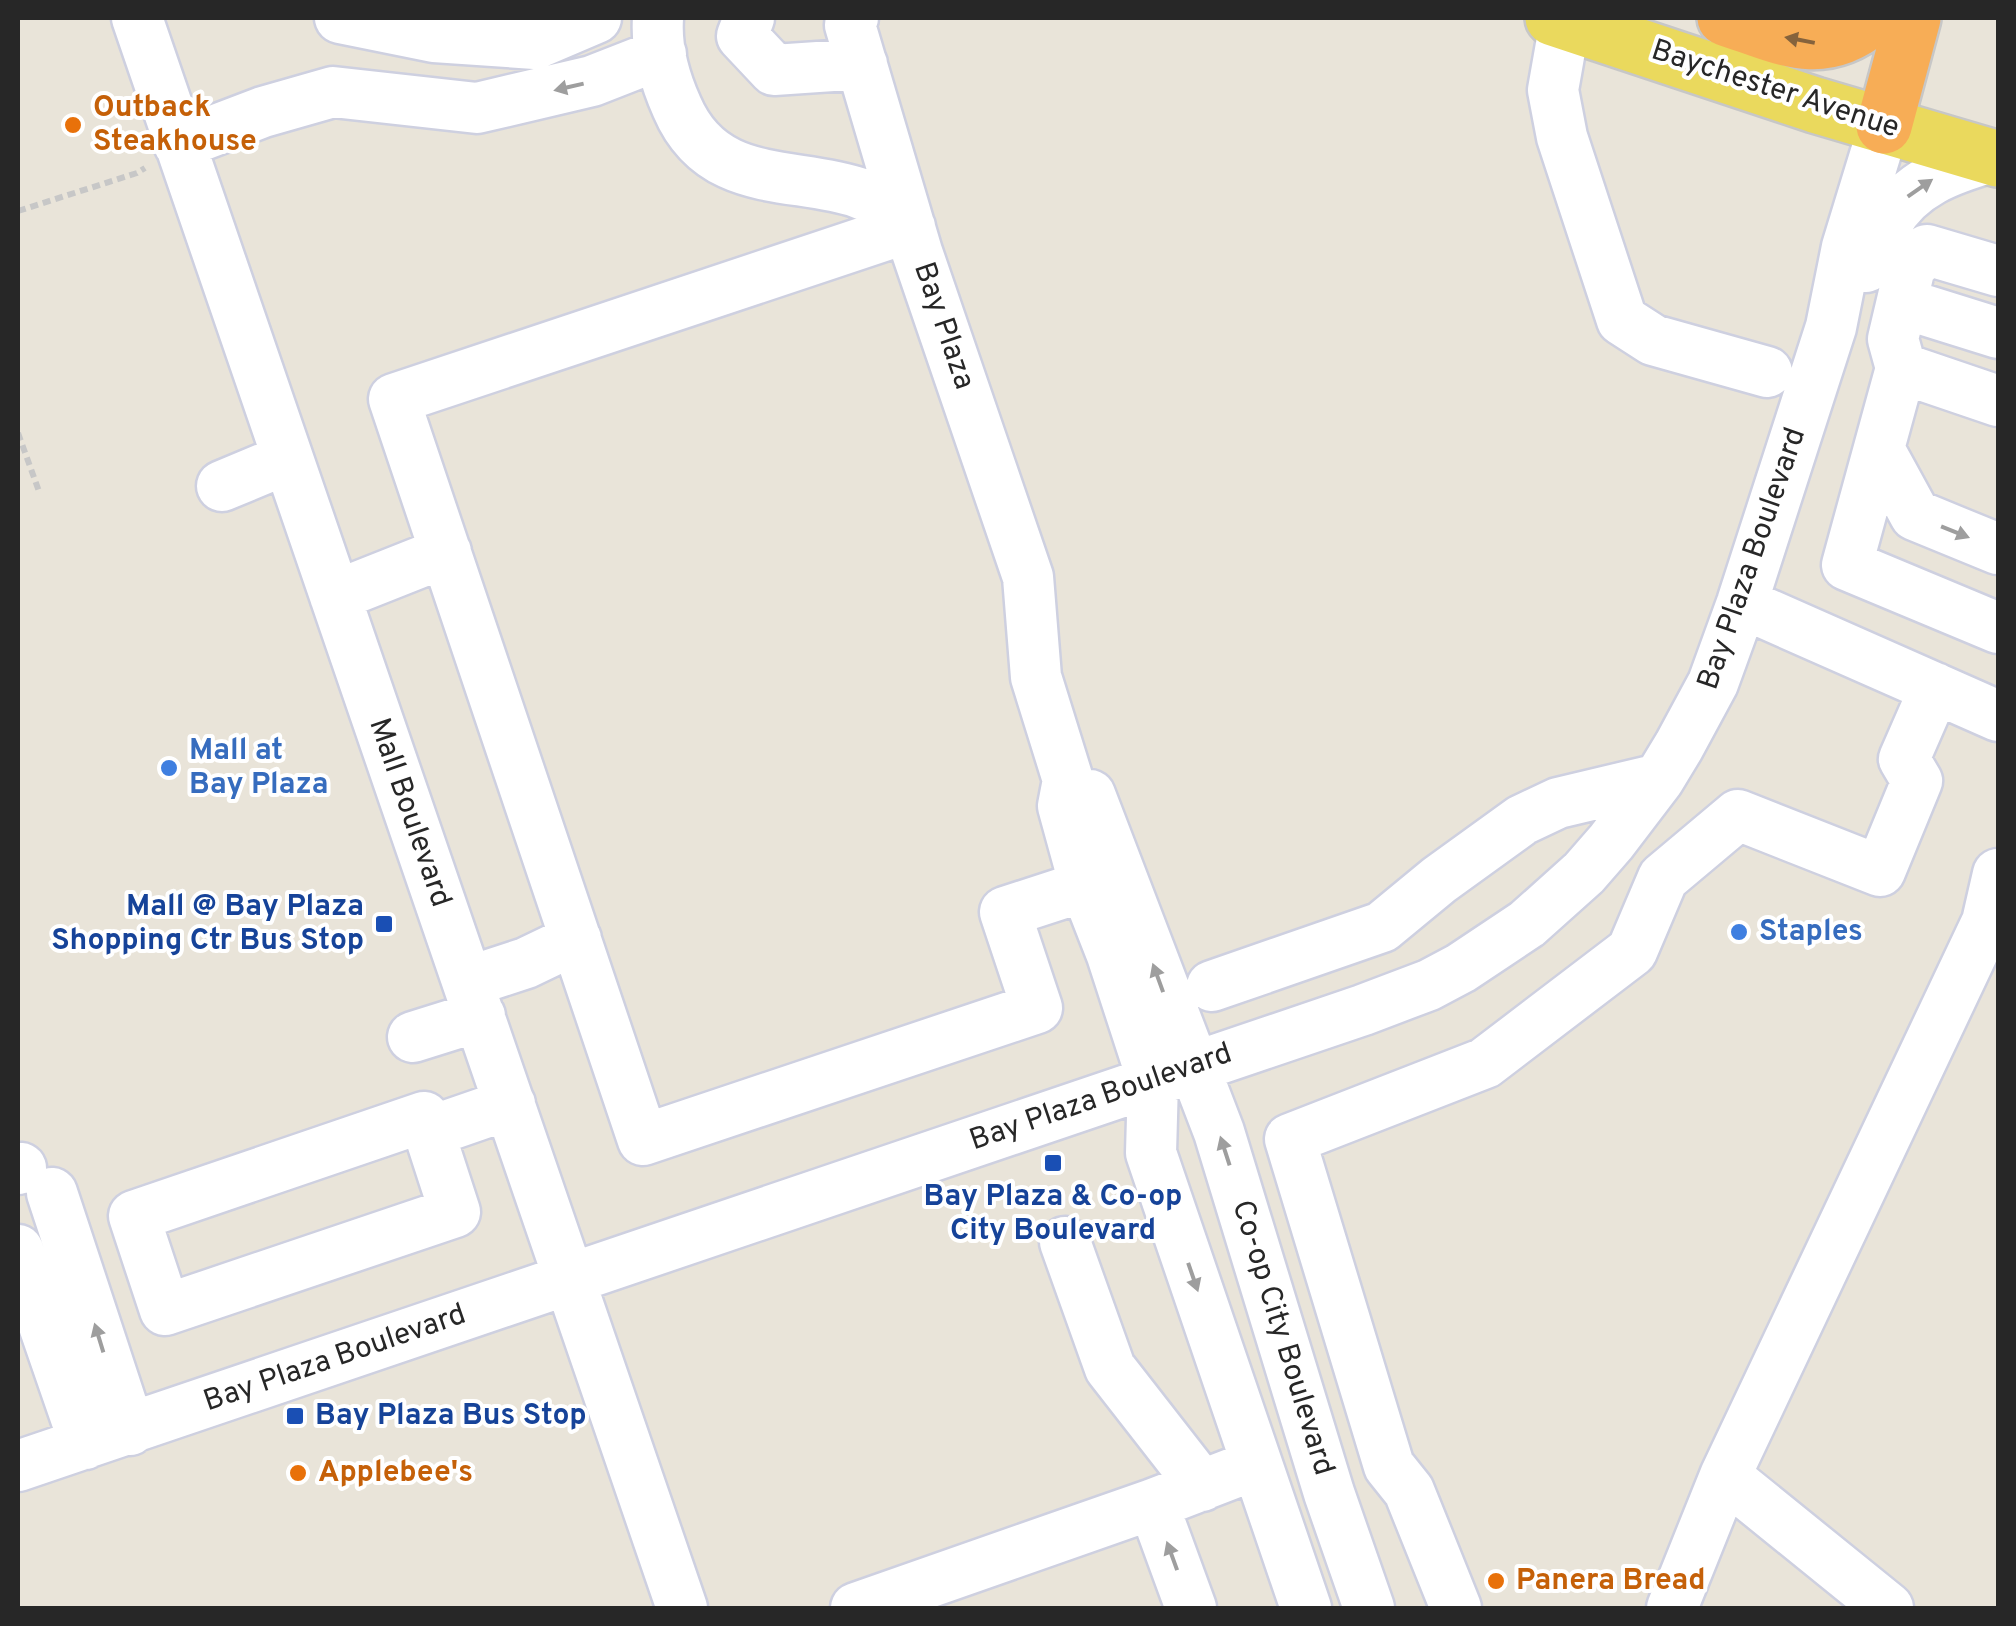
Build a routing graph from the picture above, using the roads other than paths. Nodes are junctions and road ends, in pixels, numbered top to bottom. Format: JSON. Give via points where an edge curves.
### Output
{"nodes":[{"id":1,"x":136,"y":18,"type":"edge"},
{"id":2,"x":340,"y":18,"type":"edge"},
{"id":3,"x":495,"y":18,"type":"edge"},
{"id":4,"x":596,"y":18,"type":"edge"},
{"id":5,"x":748,"y":18,"type":"edge"},
{"id":6,"x":1725,"y":18,"type":"edge"},
{"id":7,"x":1872,"y":18,"type":"edge"},
{"id":8,"x":1913,"y":18,"type":"edge"},
{"id":9,"x":1559,"y":20,"type":"edge"},
{"id":10,"x":659,"y":36,"type":"edge"},
{"id":11,"x":434,"y":38,"type":"junction"},
{"id":12,"x":857,"y":41,"type":"edge"},
{"id":13,"x":1884,"y":126,"type":"junction"},
{"id":14,"x":179,"y":144,"type":"junction"},
{"id":15,"x":1995,"y":158,"type":"edge"},
{"id":16,"x":910,"y":227,"type":"junction"},
{"id":17,"x":1998,"y":271,"type":"edge"},
{"id":18,"x":1902,"y":302,"type":"junction"},
{"id":19,"x":1830,"y":327,"type":"junction"},
{"id":20,"x":1998,"y":332,"type":"edge"},
{"id":21,"x":1902,"y":368,"type":"junction"},
{"id":22,"x":1767,"y":372,"type":"dead end"},
{"id":23,"x":1998,"y":401,"type":"edge"},
{"id":24,"x":1880,"y":452,"type":"junction"},
{"id":25,"x":288,"y":459,"type":"junction"},
{"id":26,"x":222,"y":486,"type":"dead end"},
{"id":27,"x":1998,"y":549,"type":"edge"},
{"id":28,"x":446,"y":552,"type":"junction"},
{"id":29,"x":335,"y":596,"type":"junction"},
{"id":30,"x":1742,"y":603,"type":"junction"},
{"id":31,"x":1998,"y":628,"type":"edge"},
{"id":32,"x":1934,"y":688,"type":"junction"},
{"id":33,"x":1998,"y":716,"type":"edge"},
{"id":34,"x":1659,"y":778,"type":"junction"},
{"id":35,"x":1068,"y":780,"type":"junction"},
{"id":36,"x":1998,"y":874,"type":"edge"},
{"id":37,"x":1085,"y":886,"type":"junction"},
{"id":38,"x":576,"y":939,"type":"junction"},
{"id":39,"x":1212,"y":986,"type":"dead end"},
{"id":40,"x":474,"y":999,"type":"junction"},
{"id":41,"x":413,"y":1036,"type":"dead end"},
{"id":42,"x":1175,"y":1074,"type":"junction"},
{"id":43,"x":510,"y":1104,"type":"junction"},
{"id":44,"x":429,"y":1132,"type":"junction"},
{"id":45,"x":30,"y":1177,"type":"edge"},
{"id":46,"x":1065,"y":1242,"type":"dead end"},
{"id":47,"x":18,"y":1250,"type":"edge"},
{"id":48,"x":570,"y":1280,"type":"junction"},
{"id":49,"x":107,"y":1437,"type":"junction"},
{"id":50,"x":1257,"y":1464,"type":"junction"},
{"id":51,"x":18,"y":1466,"type":"edge"},
{"id":52,"x":1388,"y":1466,"type":"junction"},
{"id":53,"x":1725,"y":1476,"type":"junction"},
{"id":54,"x":1202,"y":1486,"type":"junction"},
{"id":55,"x":1329,"y":1493,"type":"junction"},
{"id":56,"x":1153,"y":1504,"type":"junction"},
{"id":57,"x":683,"y":1575,"type":"edge"},
{"id":58,"x":962,"y":1590,"type":"edge"},
{"id":59,"x":856,"y":1608,"type":"edge"},
{"id":60,"x":1190,"y":1608,"type":"edge"},
{"id":61,"x":1306,"y":1608,"type":"edge"},
{"id":62,"x":1369,"y":1608,"type":"edge"},
{"id":63,"x":1456,"y":1608,"type":"edge"},
{"id":64,"x":1672,"y":1608,"type":"edge"},
{"id":65,"x":1888,"y":1608,"type":"edge"}],
"edges":[{"from":1,"to":14,"type":"street","name":"Mall Boulevard"},
{"from":2,"to":11,"type":"street"},
{"from":3,"to":11,"type":"street"},
{"from":4,"to":11,"type":"street","via":[[535,44]]},
{"from":5,"to":12,"type":"street","via":[[742,36],[774,70]]},
{"from":7,"to":6,"type":"highway","one_way":true,"via":[[1816,44]]},
{"from":8,"to":13,"type":"highway"},
{"from":9,"to":13,"type":"main road","name":"Baychester Avenue"},
{"from":9,"to":22,"type":"street","via":[[1553,90],[1559,122],[1622,320],[1652,340]]},
{"from":10,"to":14,"type":"street","one_way":true,"via":[[592,81],[477,108],[333,92]]},
{"from":10,"to":16,"type":"street","name":"Bay Plaza","via":[[681,117],[706,152],[744,170],[849,190],[897,211]]},
{"from":12,"to":16,"type":"street"},
{"from":13,"to":15,"type":"main road","name":"Baychester Avenue"},
{"from":13,"to":19,"type":"street","name":"Bay Plaza Boulevard"},
{"from":14,"to":25,"type":"street","name":"Mall Boulevard"},
{"from":19,"to":15,"type":"street","name":"Bay Plaza Boulevard","one_way":true,"via":[[1910,194],[1942,173]]},
{"from":16,"to":28,"type":"street","via":[[394,399]]},
{"from":16,"to":35,"type":"street","name":"Bay Plaza","via":[[1028,578],[1036,676]]},
{"from":17,"to":18,"type":"street","via":[[1928,250],[1910,268]]},
{"from":18,"to":20,"type":"street"},
{"from":18,"to":21,"type":"street","via":[[1892,339]]},
{"from":19,"to":30,"type":"street","name":"Bay Plaza Boulevard"},
{"from":21,"to":23,"type":"street"},
{"from":21,"to":24,"type":"street"},
{"from":24,"to":27,"type":"street","one_way":true,"via":[[1915,516]]},
{"from":24,"to":31,"type":"street","via":[[1847,565]]},
{"from":25,"to":26,"type":"street"},
{"from":25,"to":29,"type":"street","name":"Mall Boulevard"},
{"from":28,"to":29,"type":"street"},
{"from":28,"to":38,"type":"street"},
{"from":29,"to":40,"type":"street","name":"Mall Boulevard"},
{"from":30,"to":32,"type":"street"},
{"from":30,"to":34,"type":"street","name":"Bay Plaza Boulevard","via":[[1713,683]]},
{"from":32,"to":33,"type":"street"},
{"from":32,"to":52,"type":"street","via":[[1904,759],[1917,781],[1880,872],[1738,814],[1663,878],[1632,951],[1485,1063],[1290,1139]]},
{"from":34,"to":39,"type":"street","via":[[1558,803],[1522,820],[1382,928]]},
{"from":34,"to":42,"type":"street","name":"Bay Plaza Boulevard","via":[[1584,872],[1495,948],[1429,985]]},
{"from":35,"to":37,"type":"street","name":"Bay Plaza","via":[[1063,806]]},
{"from":42,"to":35,"type":"street","name":"Bay Plaza","one_way":true,"via":[[1173,1018],[1090,794]]},
{"from":36,"to":53,"type":"street","via":[[1987,922]]},
{"from":37,"to":38,"type":"street","via":[[1005,912],[1037,1008],[644,1140]]},
{"from":37,"to":42,"type":"street","name":"Bay Plaza","via":[[1118,973]]},
{"from":38,"to":40,"type":"street"},
{"from":40,"to":41,"type":"street"},
{"from":40,"to":43,"type":"street","name":"Mall Boulevard"},
{"from":42,"to":48,"type":"street","name":"Bay Plaza Boulevard"},
{"from":42,"to":50,"type":"street","name":"Co-op City Boulevard","one_way":true,"via":[[1151,1153]]},
{"from":55,"to":42,"type":"street","name":"Co-op City Boulevard","one_way":true,"via":[[1270,1293]]},
{"from":43,"to":44,"type":"street"},
{"from":43,"to":48,"type":"street","name":"Mall Boulevard"},
{"from":44,"to":44,"type":"street","via":[[424,1118],[134,1216],[165,1310],[455,1212]]},
{"from":49,"to":45,"type":"street","one_way":true},
{"from":46,"to":54,"type":"street","via":[[1121,1406]]},
{"from":47,"to":49,"type":"street"},
{"from":48,"to":49,"type":"street","name":"Bay Plaza Boulevard"},
{"from":48,"to":57,"type":"street","name":"Mall Boulevard"},
{"from":49,"to":51,"type":"street","name":"Bay Plaza Boulevard"},
{"from":50,"to":54,"type":"street"},
{"from":50,"to":61,"type":"street","name":"Co-op City Boulevard"},
{"from":52,"to":55,"type":"street"},
{"from":52,"to":63,"type":"street","via":[[1409,1491]]},
{"from":53,"to":64,"type":"street"},
{"from":53,"to":65,"type":"street"},
{"from":54,"to":56,"type":"street"},
{"from":55,"to":62,"type":"street","name":"Co-op City Boulevard"},
{"from":56,"to":58,"type":"street"},
{"from":60,"to":56,"type":"street","one_way":true},
{"from":58,"to":59,"type":"street"}]}
